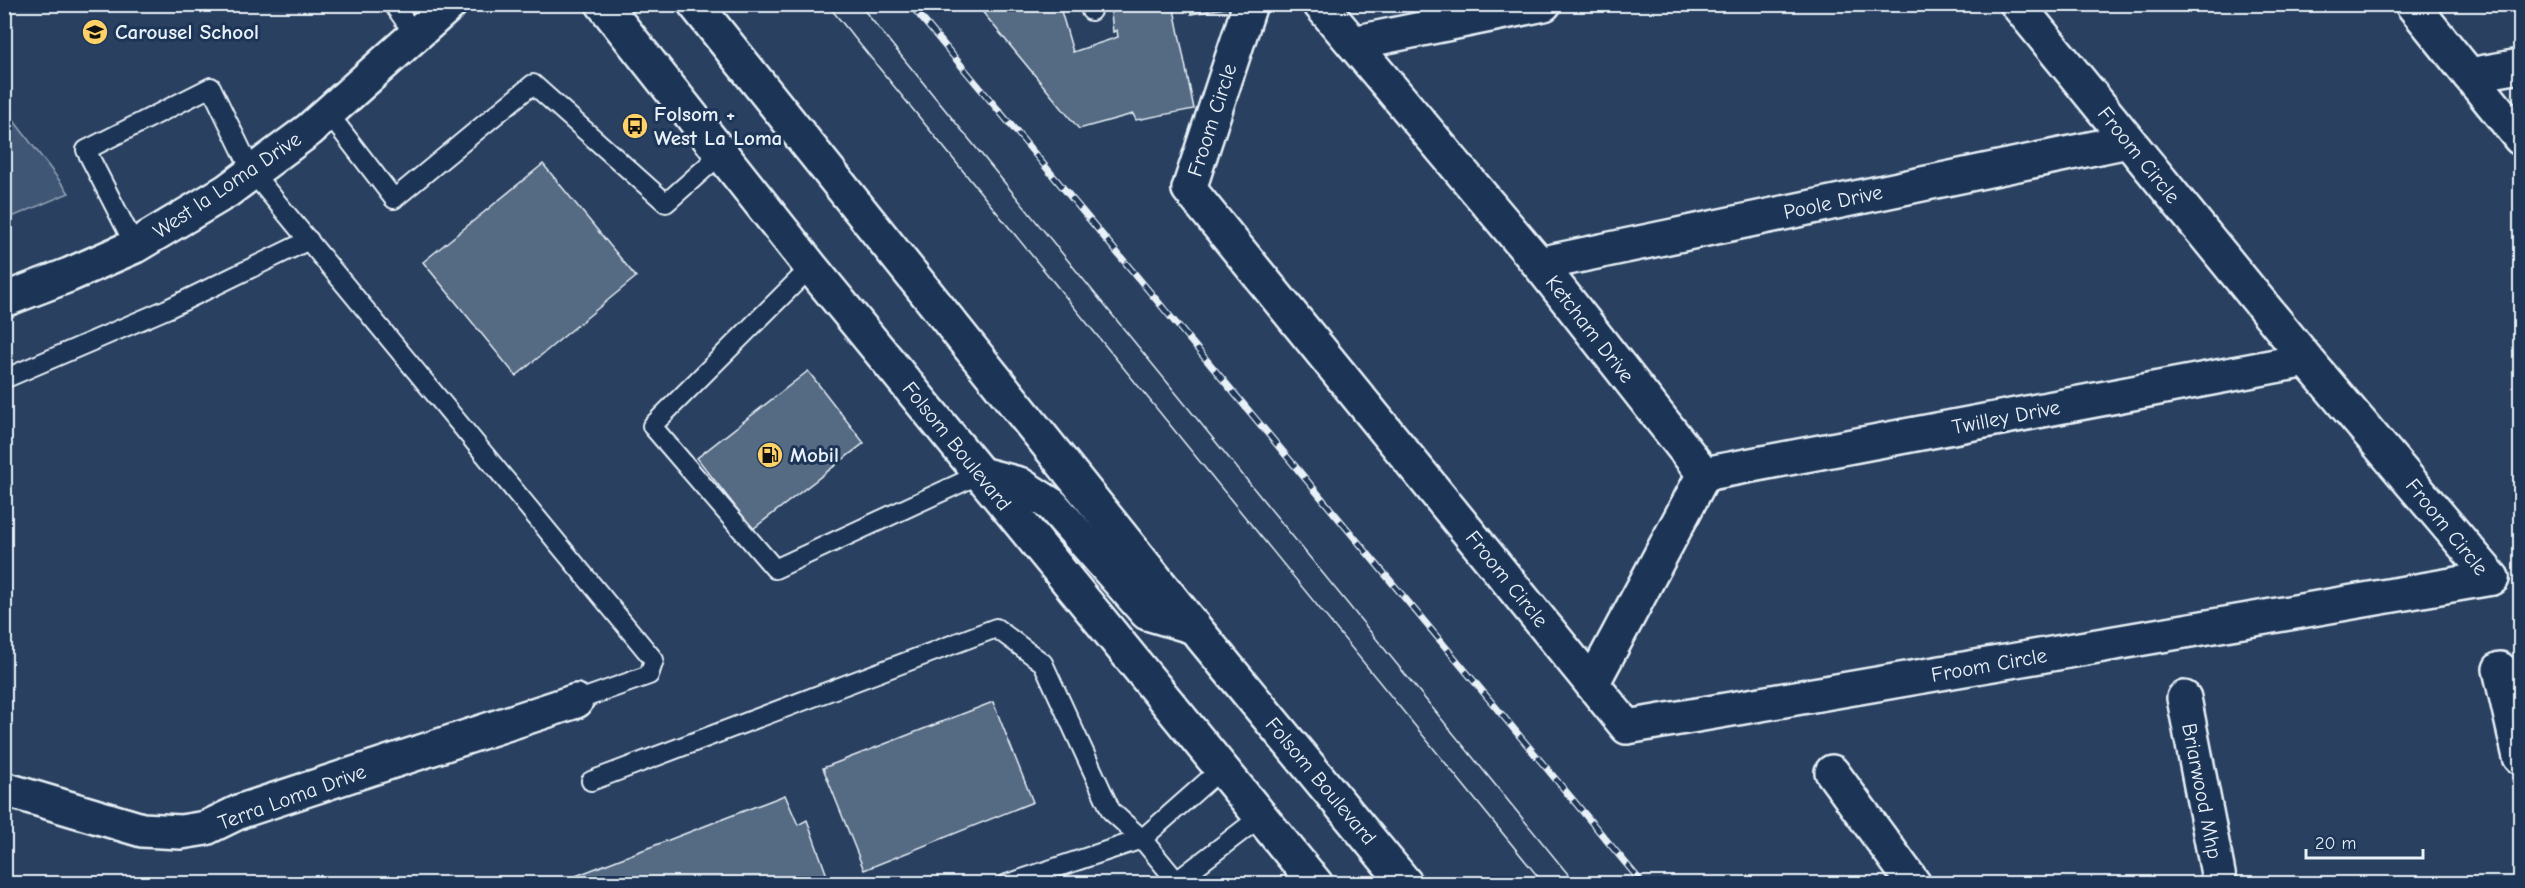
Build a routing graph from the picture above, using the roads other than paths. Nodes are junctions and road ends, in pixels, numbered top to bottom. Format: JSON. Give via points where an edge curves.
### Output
{"nodes":[{"id":1,"x":393,"y":4,"type":"edge"},
{"id":2,"x":450,"y":4,"type":"edge"},
{"id":3,"x":603,"y":4,"type":"edge"},
{"id":4,"x":695,"y":4,"type":"edge"},
{"id":5,"x":1250,"y":4,"type":"edge"},
{"id":6,"x":1320,"y":4,"type":"edge"},
{"id":7,"x":1544,"y":4,"type":"edge"},
{"id":8,"x":2017,"y":4,"type":"edge"},
{"id":9,"x":2412,"y":4,"type":"edge"},
{"id":10,"x":415,"y":35,"type":"junction"},
{"id":11,"x":1353,"y":43,"type":"junction"},
{"id":12,"x":2520,"y":66,"type":"edge"},
{"id":13,"x":2469,"y":75,"type":"junction"},
{"id":14,"x":328,"y":113,"type":"junction"},
{"id":15,"x":2520,"y":138,"type":"edge"},
{"id":16,"x":2128,"y":141,"type":"junction"},
{"id":17,"x":722,"y":153,"type":"junction"},
{"id":18,"x":252,"y":172,"type":"junction"},
{"id":19,"x":309,"y":240,"type":"junction"},
{"id":20,"x":135,"y":246,"type":"junction"},
{"id":21,"x":1539,"y":264,"type":"junction"},
{"id":22,"x":811,"y":267,"type":"junction"},
{"id":23,"x":4,"y":300,"type":"edge"},
{"id":24,"x":2307,"y":360,"type":"junction"},
{"id":25,"x":4,"y":379,"type":"edge"},
{"id":26,"x":980,"y":474,"type":"junction"},
{"id":27,"x":1704,"y":474,"type":"junction"},
{"id":28,"x":1194,"y":627,"type":"junction"},
{"id":29,"x":2500,"y":669,"type":"dead end"},
{"id":30,"x":1592,"y":684,"type":"junction"},
{"id":31,"x":2184,"y":698,"type":"dead end"},
{"id":32,"x":576,"y":701,"type":"joint"},
{"id":33,"x":2520,"y":757,"type":"edge"},
{"id":34,"x":1221,"y":769,"type":"junction"},
{"id":35,"x":1832,"y":772,"type":"dead end"},
{"id":36,"x":591,"y":781,"type":"dead end"},
{"id":37,"x":4,"y":789,"type":"edge"},
{"id":38,"x":1260,"y":817,"type":"junction"},
{"id":39,"x":1142,"y":839,"type":"junction"},
{"id":40,"x":1176,"y":883,"type":"edge"},
{"id":41,"x":1007,"y":884,"type":"edge"},
{"id":42,"x":1316,"y":884,"type":"edge"},
{"id":43,"x":1406,"y":884,"type":"edge"},
{"id":44,"x":1914,"y":884,"type":"edge"},
{"id":45,"x":2220,"y":884,"type":"edge"}],
"edges":[{"from":1,"to":10,"type":"lane"},
{"from":2,"to":10,"type":"street","name":"West la Loma Drive"},
{"from":3,"to":17,"type":"street","name":"Folsom Boulevard"},
{"from":4,"to":28,"type":"street","name":"Folsom Boulevard"},
{"from":5,"to":30,"type":"street","name":"Froom Circle","via":[[1189,189]]},
{"from":6,"to":11,"type":"street","name":"Ketcham Drive"},
{"from":7,"to":11,"type":"street"},
{"from":8,"to":16,"type":"street","name":"Froom Circle"},
{"from":9,"to":13,"type":"street"},
{"from":10,"to":14,"type":"street","name":"West la Loma Drive"},
{"from":11,"to":21,"type":"street","name":"Ketcham Drive"},
{"from":12,"to":13,"type":"street"},
{"from":13,"to":15,"type":"street"},
{"from":14,"to":17,"type":"lane","via":[[394,199],[533,84],[666,203]]},
{"from":14,"to":18,"type":"street","name":"West la Loma Drive"},
{"from":16,"to":21,"type":"street","name":"Poole Drive"},
{"from":16,"to":24,"type":"street","name":"Froom Circle"},
{"from":17,"to":22,"type":"street","name":"Folsom Boulevard"},
{"from":18,"to":19,"type":"lane"},
{"from":18,"to":20,"type":"street","name":"West la Loma Drive"},
{"from":18,"to":20,"type":"lane","via":[[211,87],[86,150]]},
{"from":19,"to":25,"type":"lane","via":[[167,309]]},
{"from":19,"to":32,"type":"lane","via":[[654,660],[649,675]]},
{"from":20,"to":23,"type":"street","name":"West la Loma Drive"},
{"from":21,"to":27,"type":"street","name":"Ketcham Drive"},
{"from":22,"to":26,"type":"street","name":"Folsom Boulevard"},
{"from":22,"to":26,"type":"lane","via":[[652,426],[775,569]]},
{"from":24,"to":27,"type":"street","name":"Twilley Drive"},
{"from":24,"to":30,"type":"street","name":"Froom Circle","via":[[2492,578],[1628,727]]},
{"from":26,"to":28,"type":"street","via":[[1019,484],[1052,504],[1147,614]]},
{"from":26,"to":34,"type":"street","name":"Folsom Boulevard"},
{"from":27,"to":30,"type":"street"},
{"from":28,"to":43,"type":"street","name":"Folsom Boulevard"},
{"from":29,"to":33,"type":"street"},
{"from":31,"to":45,"type":"street","name":"Briarwood Mhp"},
{"from":32,"to":37,"type":"street","name":"Terra Loma Drive","via":[[241,811],[206,828],[181,832],[142,830]]},
{"from":34,"to":38,"type":"street","name":"Folsom Boulevard"},
{"from":34,"to":39,"type":"lane"},
{"from":35,"to":44,"type":"street"},
{"from":36,"to":39,"type":"lane","via":[[996,628],[1043,663],[1111,811]]},
{"from":38,"to":40,"type":"lane"},
{"from":38,"to":42,"type":"street","name":"Folsom Boulevard"},
{"from":39,"to":40,"type":"lane"},
{"from":39,"to":41,"type":"lane"}]}
